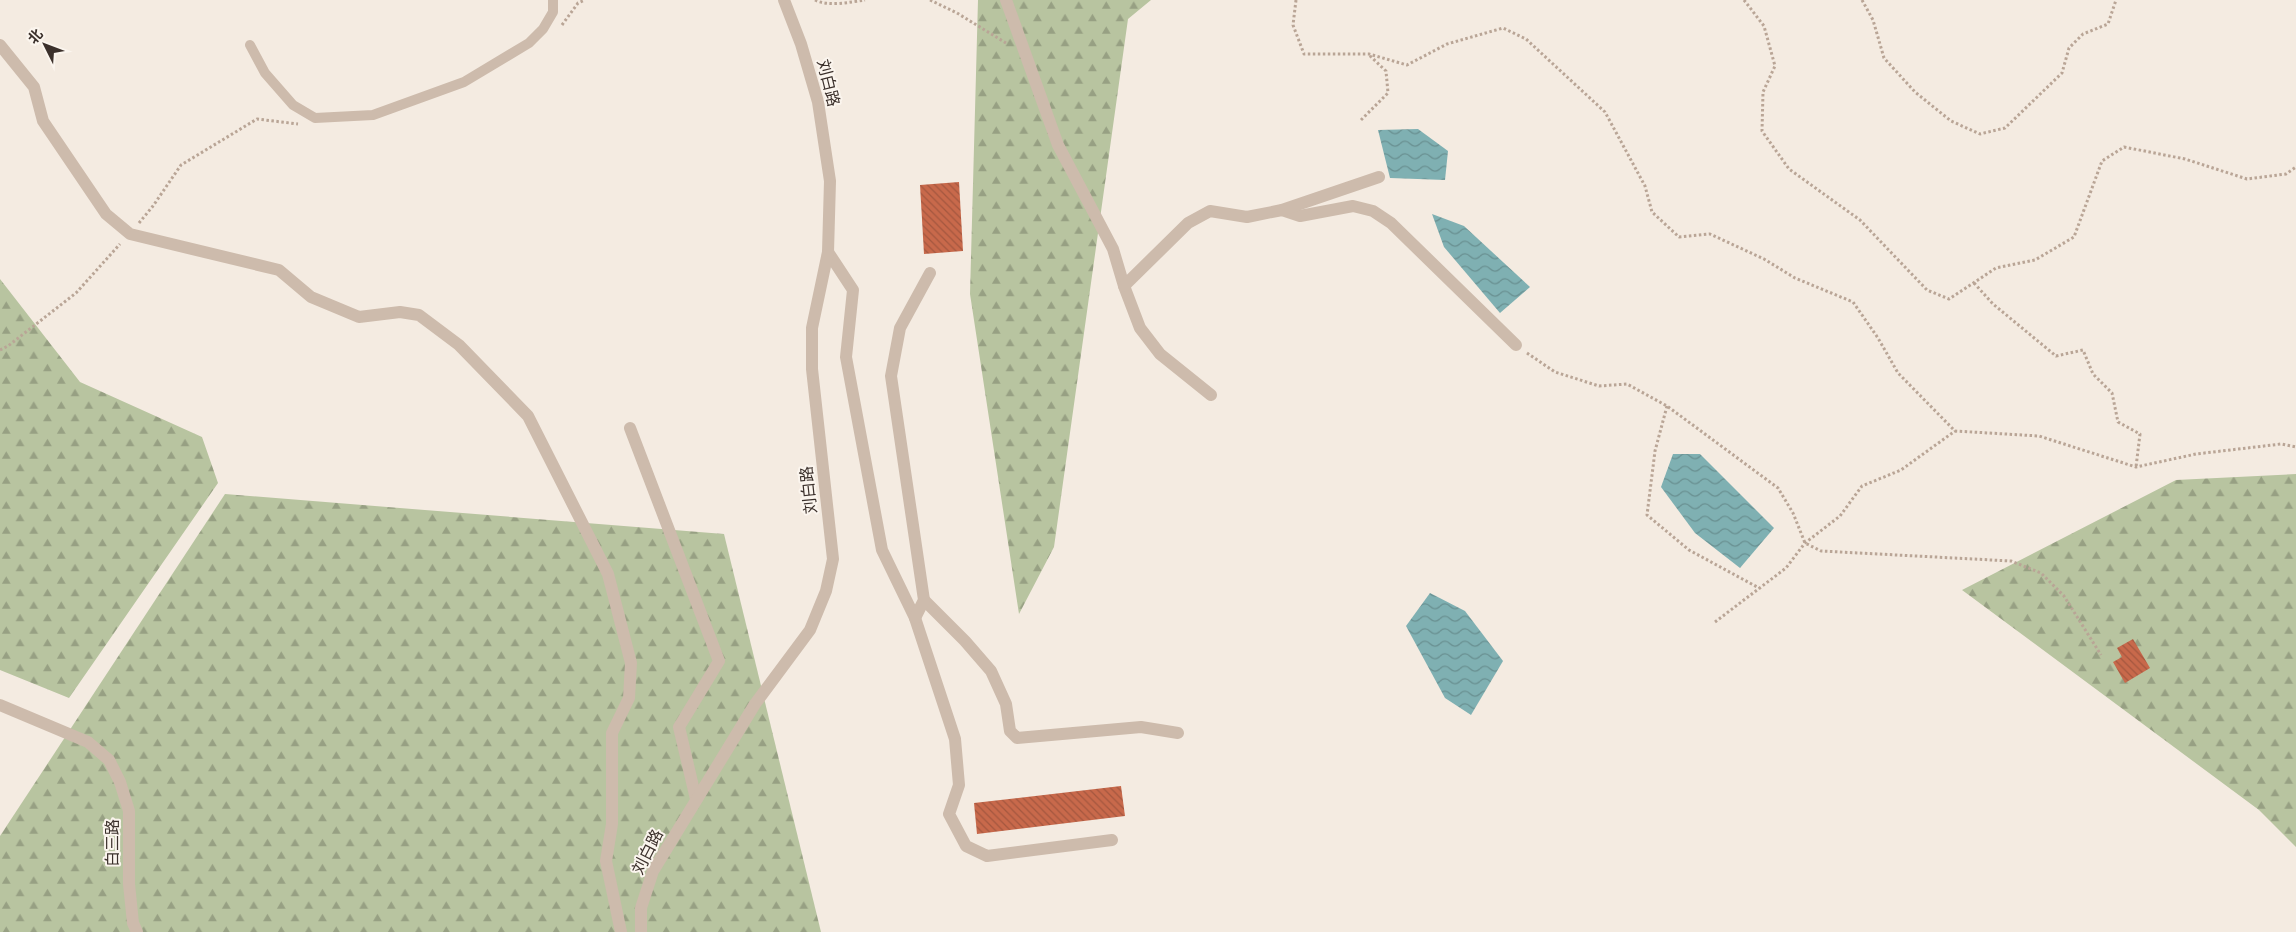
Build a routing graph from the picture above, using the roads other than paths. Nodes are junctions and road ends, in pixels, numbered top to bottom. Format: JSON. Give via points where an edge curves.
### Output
{"nodes":[{"id":1,"x":553,"y":0,"type":"edge"},
{"id":2,"x":784,"y":0,"type":"edge"},
{"id":3,"x":1006,"y":0,"type":"edge"},
{"id":4,"x":0,"y":45,"type":"edge"},
{"id":5,"x":250,"y":45,"type":"dead end"},
{"id":6,"x":1379,"y":177,"type":"dead end"},
{"id":7,"x":1282,"y":210,"type":"junction"},
{"id":8,"x":828,"y":252,"type":"junction"},
{"id":9,"x":930,"y":273,"type":"dead end"},
{"id":10,"x":1124,"y":286,"type":"junction"},
{"id":11,"x":1516,"y":345,"type":"road end"},
{"id":12,"x":1211,"y":395,"type":"dead end"},
{"id":13,"x":630,"y":428,"type":"dead end"},
{"id":14,"x":924,"y":600,"type":"junction"},
{"id":15,"x":915,"y":618,"type":"junction"},
{"id":16,"x":0,"y":705,"type":"edge"},
{"id":17,"x":1178,"y":732,"type":"dead end"},
{"id":18,"x":696,"y":799,"type":"junction"},
{"id":19,"x":1112,"y":840,"type":"dead end"},
{"id":20,"x":137,"y":932,"type":"edge"},
{"id":21,"x":621,"y":932,"type":"edge"},
{"id":22,"x":641,"y":932,"type":"edge"}],
"edges":[{"from":1,"to":5,"type":"lane","via":[[553,12],[529,43],[464,82],[373,115],[315,118],[293,104],[265,73]]},
{"from":2,"to":8,"type":"street","name":"刘白路","via":[[802,44],[818,102],[830,181]]},
{"from":3,"to":10,"type":"street","via":[[1058,144],[1114,249]]},
{"from":4,"to":21,"type":"street","via":[[34,88],[42,121],[106,214],[130,234],[279,270],[311,297],[359,317],[400,312],[419,315],[459,345],[528,416],[608,574],[631,663],[629,698],[612,733],[612,824],[606,860]]},
{"from":6,"to":7,"type":"street"},
{"from":7,"to":10,"type":"street","via":[[1248,217],[1210,211],[1188,223]]},
{"from":7,"to":11,"type":"street","via":[[1300,216],[1354,206],[1373,211],[1391,223]]},
{"from":8,"to":15,"type":"street","via":[[853,290],[846,357],[882,550]]},
{"from":8,"to":18,"type":"street","name":"刘白路","via":[[812,328],[812,369],[833,558],[826,591],[810,630],[755,704]]},
{"from":9,"to":14,"type":"street","via":[[900,328],[891,376]]},
{"from":10,"to":12,"type":"street","via":[[1140,328],[1160,354]]},
{"from":13,"to":18,"type":"street","via":[[719,661],[679,727]]},
{"from":14,"to":15,"type":"street"},
{"from":14,"to":17,"type":"street","via":[[966,640],[991,671],[1006,704],[1010,731],[1017,738],[1141,727]]},
{"from":15,"to":19,"type":"street","via":[[956,739],[959,785],[949,814],[966,846],[987,856]]},
{"from":16,"to":20,"type":"street","name":"白三路","via":[[88,742],[109,760],[129,811],[129,884]]},
{"from":18,"to":22,"type":"street","name":"刘白路","via":[[653,871],[641,908]]}]}
